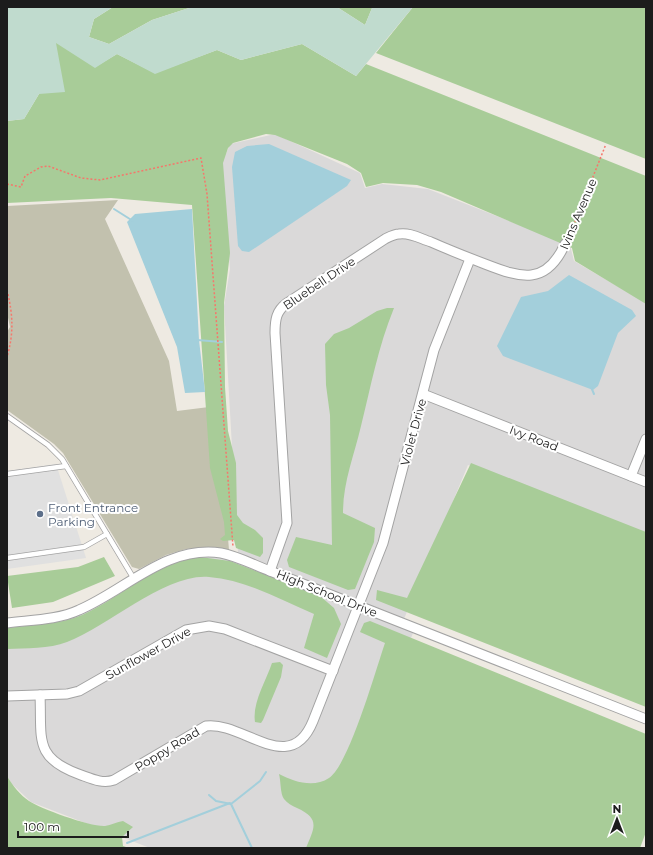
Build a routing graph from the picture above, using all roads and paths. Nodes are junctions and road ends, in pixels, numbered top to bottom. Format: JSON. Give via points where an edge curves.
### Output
{"nodes":[{"id":1,"x":606,"y":144,"type":"dead end"},
{"id":2,"x":7,"y":184,"type":"edge"},
{"id":3,"x":566,"y":244,"type":"joint"},
{"id":4,"x":470,"y":258,"type":"junction"},
{"id":5,"x":537,"y":274,"type":"joint"},
{"id":6,"x":7,"y":290,"type":"edge"},
{"id":7,"x":7,"y":357,"type":"edge"},
{"id":8,"x":423,"y":394,"type":"junction"},
{"id":9,"x":7,"y":416,"type":"edge"},
{"id":10,"x":646,"y":439,"type":"edge"},
{"id":11,"x":66,"y":466,"type":"junction"},
{"id":12,"x":7,"y":474,"type":"edge"},
{"id":13,"x":630,"y":476,"type":"junction"},
{"id":14,"x":646,"y":482,"type":"edge"},
{"id":15,"x":107,"y":534,"type":"junction"},
{"id":16,"x":233,"y":549,"type":"dead end"},
{"id":17,"x":7,"y":558,"type":"edge"},
{"id":18,"x":270,"y":571,"type":"junction"},
{"id":19,"x":134,"y":579,"type":"junction"},
{"id":20,"x":358,"y":606,"type":"junction"},
{"id":21,"x":7,"y":623,"type":"edge"},
{"id":22,"x":333,"y":671,"type":"junction"},
{"id":23,"x":40,"y":695,"type":"junction"},
{"id":24,"x":7,"y":696,"type":"edge"},
{"id":25,"x":646,"y":719,"type":"edge"}],
"edges":[{"from":1,"to":3,"type":"path","name":"Ivins Avenue"},
{"from":2,"to":16,"type":"path","via":[[21,188],[25,176],[48,166],[81,178],[100,180],[201,158],[207,194]]},
{"from":3,"to":5,"type":"street","name":"Ivins Avenue","via":[[552,266]]},
{"from":4,"to":5,"type":"street","name":"Bluebell Drive","via":[[516,276]]},
{"from":4,"to":8,"type":"street","name":"Violet Drive","via":[[434,350]]},
{"from":4,"to":18,"type":"street","name":"Bluebell Drive","via":[[416,236],[398,234],[385,239],[280,309],[274,333],[287,523]]},
{"from":6,"to":7,"type":"path","via":[[13,312],[13,324]]},
{"from":8,"to":13,"type":"street","name":"Ivy Road"},
{"from":8,"to":20,"type":"street","name":"Violet Drive","via":[[383,543]]},
{"from":9,"to":11,"type":"lane","via":[[54,451]]},
{"from":10,"to":13,"type":"street"},
{"from":11,"to":12,"type":"lane"},
{"from":11,"to":15,"type":"lane"},
{"from":13,"to":14,"type":"street","name":"Ivy Road"},
{"from":15,"to":17,"type":"lane","via":[[84,547]]},
{"from":15,"to":19,"type":"lane"},
{"from":18,"to":19,"type":"street","name":"High School Drive","via":[[228,555],[201,552],[170,559]]},
{"from":18,"to":20,"type":"street","name":"High School Drive"},
{"from":19,"to":21,"type":"street","name":"High School Drive","via":[[78,611]]},
{"from":20,"to":22,"type":"street","name":"Poppy Road"},
{"from":20,"to":25,"type":"street","name":"High School Drive"},
{"from":22,"to":23,"type":"street","name":"Sunflower Drive","via":[[229,631],[213,626],[201,626],[182,632],[79,691]]},
{"from":22,"to":23,"type":"street","name":"Poppy Road","via":[[310,728],[303,738],[294,744],[275,746],[220,726],[206,726],[106,782],[68,770],[49,758],[42,741]]},
{"from":23,"to":24,"type":"street","name":"Sunflower Drive"}]}
